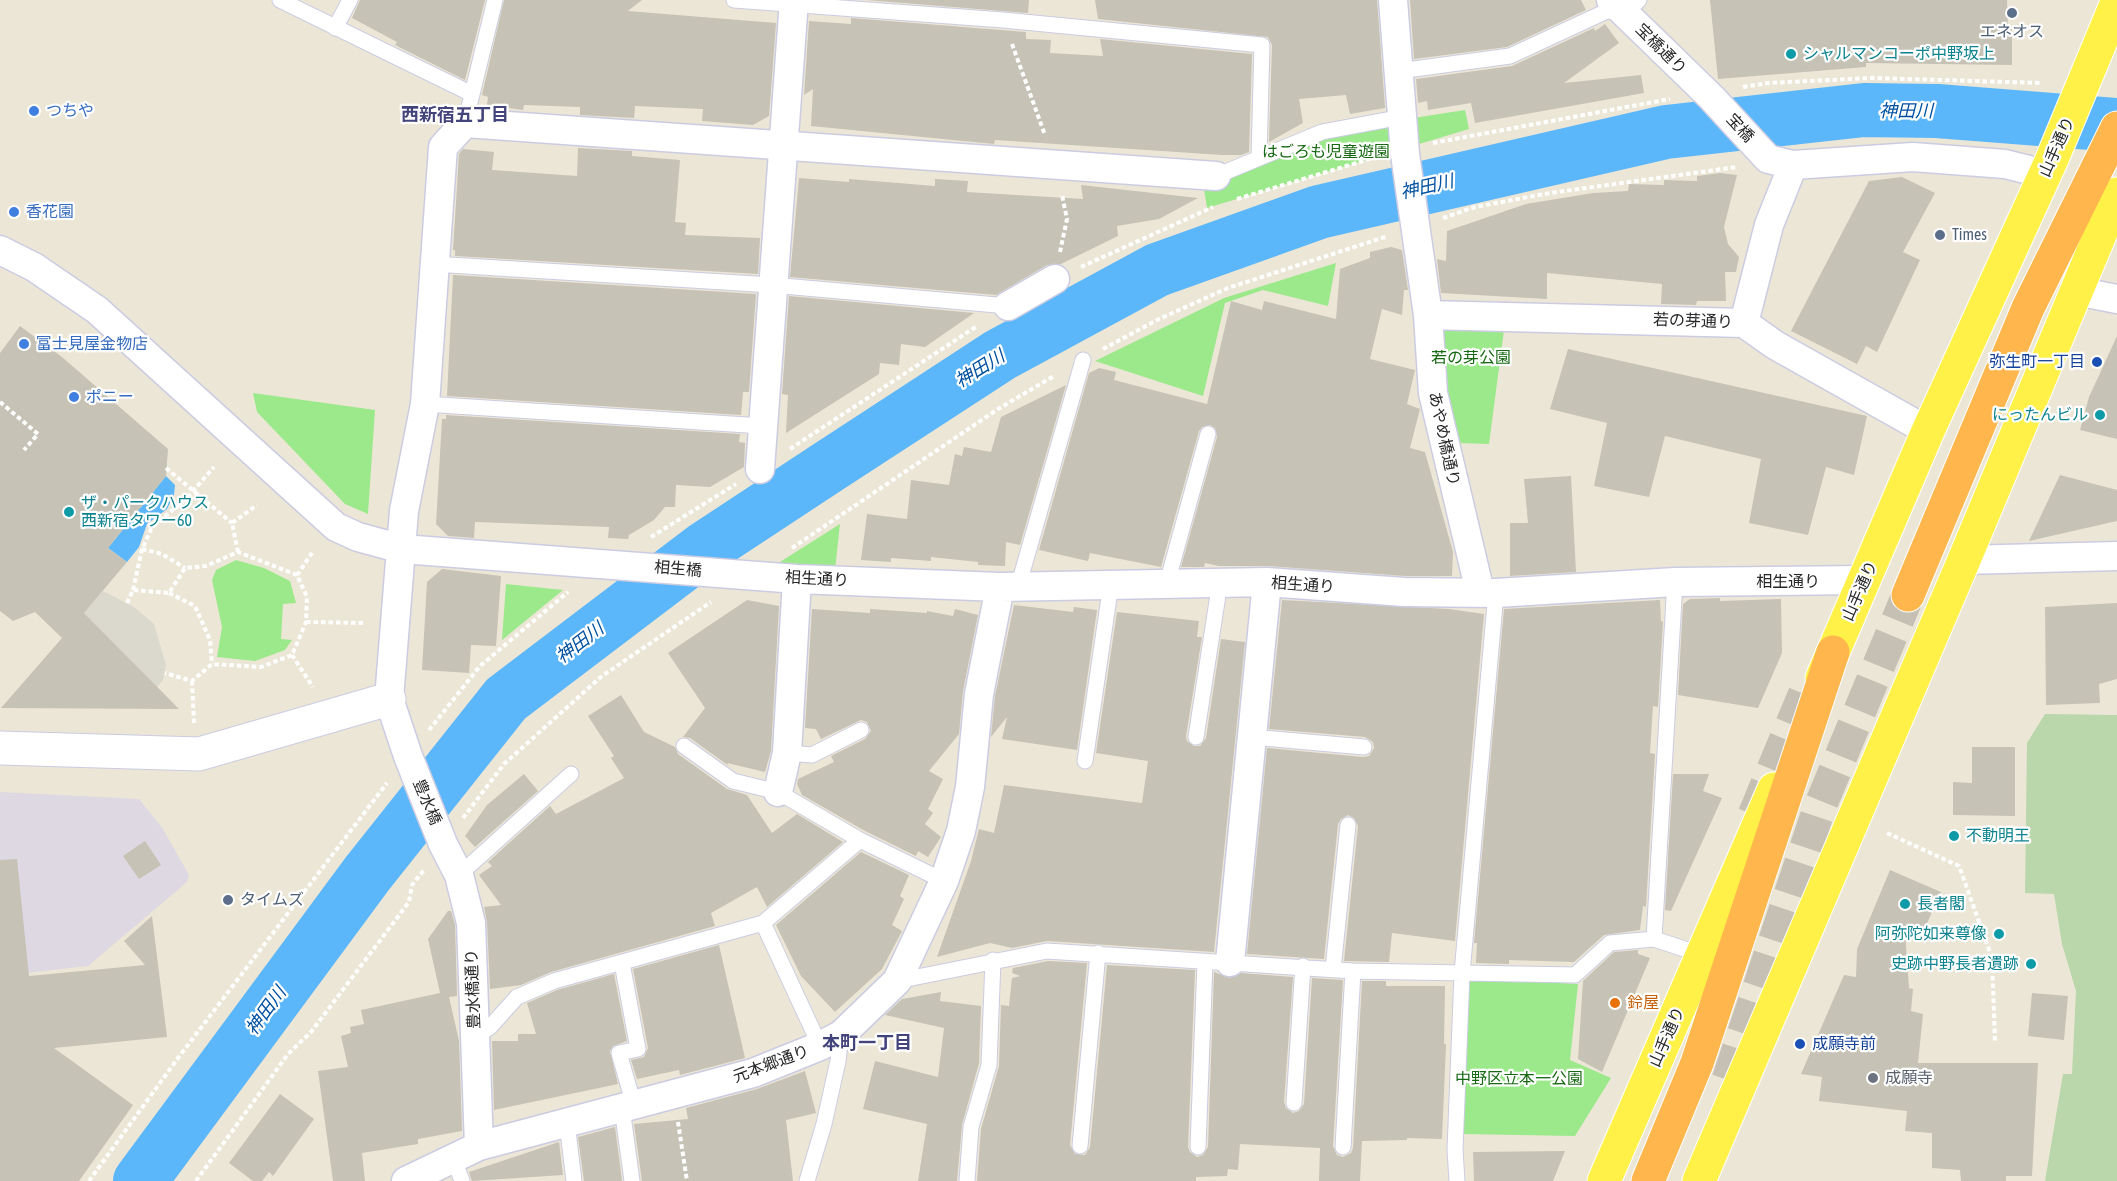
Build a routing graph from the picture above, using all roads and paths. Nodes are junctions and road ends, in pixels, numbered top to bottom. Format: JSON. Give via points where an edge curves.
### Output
{"nodes":[{"id":1,"x":280,"y":0,"type":"edge"},
{"id":2,"x":350,"y":0,"type":"edge"},
{"id":3,"x":495,"y":0,"type":"edge"},
{"id":4,"x":734,"y":0,"type":"edge"},
{"id":5,"x":1392,"y":0,"type":"edge"},
{"id":6,"x":794,"y":2,"type":"edge"},
{"id":7,"x":2117,"y":2,"type":"edge"},
{"id":8,"x":1625,"y":4,"type":"edge"},
{"id":9,"x":1003,"y":20,"type":"junction"},
{"id":10,"x":335,"y":28,"type":"junction"},
{"id":11,"x":1399,"y":71,"type":"junction"},
{"id":12,"x":2042,"y":83,"type":"dead end"},
{"id":13,"x":472,"y":94,"type":"junction"},
{"id":14,"x":1708,"y":96,"type":"junction"},
{"id":15,"x":1402,"y":117,"type":"junction"},
{"id":16,"x":465,"y":123,"type":"junction"},
{"id":17,"x":2117,"y":128,"type":"edge"},
{"id":18,"x":783,"y":146,"type":"junction"},
{"id":19,"x":1405,"y":151,"type":"junction"},
{"id":20,"x":1259,"y":157,"type":"junction"},
{"id":21,"x":1768,"y":163,"type":"junction"},
{"id":22,"x":1056,"y":165,"type":"junction"},
{"id":23,"x":2048,"y":167,"type":"junction"},
{"id":24,"x":1221,"y":189,"type":"junction"},
{"id":25,"x":2117,"y":194,"type":"edge"},
{"id":26,"x":1217,"y":205,"type":"dead end"},
{"id":27,"x":1415,"y":219,"type":"junction"},
{"id":28,"x":0,"y":250,"type":"edge"},
{"id":29,"x":433,"y":264,"type":"junction"},
{"id":30,"x":1055,"y":279,"type":"junction"},
{"id":31,"x":772,"y":285,"type":"junction"},
{"id":32,"x":2076,"y":291,"type":"junction"},
{"id":33,"x":2117,"y":299,"type":"edge"},
{"id":34,"x":1008,"y":306,"type":"junction"},
{"id":35,"x":1428,"y":315,"type":"junction"},
{"id":36,"x":1744,"y":323,"type":"junction"},
{"id":37,"x":1083,"y":360,"type":"junction"},
{"id":38,"x":0,"y":402,"type":"edge"},
{"id":39,"x":425,"y":404,"type":"junction"},
{"id":40,"x":762,"y":426,"type":"junction"},
{"id":41,"x":1928,"y":431,"type":"junction"},
{"id":42,"x":1208,"y":434,"type":"dead end"},
{"id":43,"x":24,"y":450,"type":"dead end"},
{"id":44,"x":214,"y":467,"type":"dead end"},
{"id":45,"x":166,"y":468,"type":"dead end"},
{"id":46,"x":760,"y":469,"type":"junction"},
{"id":47,"x":194,"y":490,"type":"junction"},
{"id":48,"x":257,"y":505,"type":"dead end"},
{"id":49,"x":232,"y":523,"type":"junction"},
{"id":50,"x":646,"y":541,"type":"dead end"},
{"id":51,"x":142,"y":549,"type":"junction"},
{"id":52,"x":402,"y":549,"type":"junction"},
{"id":53,"x":790,"y":549,"type":"dead end"},
{"id":54,"x":238,"y":552,"type":"junction"},
{"id":55,"x":312,"y":553,"type":"dead end"},
{"id":56,"x":2117,"y":556,"type":"edge"},
{"id":57,"x":1964,"y":560,"type":"junction"},
{"id":58,"x":608,"y":563,"type":"junction"},
{"id":59,"x":185,"y":568,"type":"junction"},
{"id":60,"x":297,"y":575,"type":"junction"},
{"id":61,"x":746,"y":575,"type":"junction"},
{"id":62,"x":797,"y":579,"type":"junction"},
{"id":63,"x":1865,"y":580,"type":"junction"},
{"id":64,"x":1220,"y":582,"type":"junction"},
{"id":65,"x":1267,"y":582,"type":"junction"},
{"id":66,"x":1675,"y":582,"type":"junction"},
{"id":67,"x":1167,"y":583,"type":"junction"},
{"id":68,"x":1111,"y":584,"type":"junction"},
{"id":69,"x":1009,"y":587,"type":"junction"},
{"id":70,"x":133,"y":590,"type":"junction"},
{"id":71,"x":1488,"y":592,"type":"junction"},
{"id":72,"x":169,"y":593,"type":"junction"},
{"id":73,"x":1908,"y":595,"type":"tunnel mouth"},
{"id":74,"x":127,"y":603,"type":"dead end"},
{"id":75,"x":306,"y":622,"type":"junction"},
{"id":76,"x":371,"y":624,"type":"dead end"},
{"id":77,"x":1833,"y":652,"type":"junction"},
{"id":78,"x":292,"y":656,"type":"junction"},
{"id":79,"x":212,"y":664,"type":"junction"},
{"id":80,"x":165,"y":673,"type":"dead end"},
{"id":81,"x":602,"y":676,"type":"dead end"},
{"id":82,"x":192,"y":681,"type":"junction"},
{"id":83,"x":318,"y":695,"type":"dead end"},
{"id":84,"x":389,"y":699,"type":"junction"},
{"id":85,"x":861,"y":730,"type":"dead end"},
{"id":86,"x":194,"y":731,"type":"dead end"},
{"id":87,"x":1196,"y":737,"type":"dead end"},
{"id":88,"x":1252,"y":737,"type":"junction"},
{"id":89,"x":684,"y":746,"type":"dead end"},
{"id":90,"x":1364,"y":747,"type":"dead end"},
{"id":91,"x":0,"y":748,"type":"edge"},
{"id":92,"x":787,"y":753,"type":"junction"},
{"id":93,"x":410,"y":761,"type":"junction"},
{"id":94,"x":1085,"y":761,"type":"dead end"},
{"id":95,"x":571,"y":774,"type":"dead end"},
{"id":96,"x":778,"y":792,"type":"junction"},
{"id":97,"x":1348,"y":825,"type":"dead end"},
{"id":98,"x":1887,"y":833,"type":"dead end"},
{"id":99,"x":442,"y":838,"type":"joint"},
{"id":100,"x":860,"y":840,"type":"junction"},
{"id":101,"x":459,"y":875,"type":"junction"},
{"id":102,"x":944,"y":881,"type":"junction"},
{"id":103,"x":764,"y":923,"type":"junction"},
{"id":104,"x":1654,"y":939,"type":"junction"},
{"id":105,"x":1098,"y":953,"type":"junction"},
{"id":106,"x":1703,"y":955,"type":"junction"},
{"id":107,"x":993,"y":960,"type":"junction"},
{"id":108,"x":1217,"y":962,"type":"junction"},
{"id":109,"x":622,"y":963,"type":"junction"},
{"id":110,"x":1303,"y":966,"type":"junction"},
{"id":111,"x":1333,"y":969,"type":"junction"},
{"id":112,"x":1353,"y":971,"type":"junction"},
{"id":113,"x":1462,"y":973,"type":"junction"},
{"id":114,"x":897,"y":981,"type":"junction"},
{"id":115,"x":475,"y":1037,"type":"junction"},
{"id":116,"x":830,"y":1040,"type":"junction"},
{"id":117,"x":1995,"y":1041,"type":"dead end"},
{"id":118,"x":288,"y":1054,"type":"dead end"},
{"id":119,"x":674,"y":1094,"type":"junction"},
{"id":120,"x":1294,"y":1103,"type":"dead end"},
{"id":121,"x":628,"y":1107,"type":"junction"},
{"id":122,"x":567,"y":1123,"type":"junction"},
{"id":123,"x":479,"y":1146,"type":"junction"},
{"id":124,"x":1080,"y":1146,"type":"dead end"},
{"id":125,"x":1198,"y":1147,"type":"dead end"},
{"id":126,"x":1343,"y":1147,"type":"dead end"},
{"id":127,"x":457,"y":1169,"type":"edge"},
{"id":128,"x":89,"y":1181,"type":"edge"},
{"id":129,"x":196,"y":1181,"type":"edge"},
{"id":130,"x":406,"y":1181,"type":"edge"},
{"id":131,"x":574,"y":1181,"type":"edge"},
{"id":132,"x":632,"y":1181,"type":"edge"},
{"id":133,"x":687,"y":1181,"type":"edge"},
{"id":134,"x":807,"y":1181,"type":"edge"},
{"id":135,"x":967,"y":1181,"type":"edge"},
{"id":136,"x":1457,"y":1181,"type":"edge"},
{"id":137,"x":1605,"y":1181,"type":"edge"},
{"id":138,"x":1648,"y":1181,"type":"edge"},
{"id":139,"x":1699,"y":1181,"type":"edge"}],
"edges":[{"from":1,"to":10,"type":"lane"},
{"from":2,"to":10,"type":"lane"},
{"from":3,"to":13,"type":"lane"},
{"from":4,"to":6,"type":"lane"},
{"from":5,"to":11,"type":"street"},
{"from":6,"to":9,"type":"lane"},
{"from":6,"to":18,"type":"street"},
{"from":7,"to":23,"type":"main road","name":"山手通り"},
{"from":8,"to":11,"type":"lane","via":[[1510,56]]},
{"from":8,"to":14,"type":"street","name":"宝橋通り"},
{"from":9,"to":20,"type":"lane","via":[[1262,45]]},
{"from":9,"to":22,"type":"path"},
{"from":10,"to":13,"type":"lane"},
{"from":11,"to":15,"type":"street"},
{"from":12,"to":14,"type":"path","via":[[1872,78],[1768,83]]},
{"from":13,"to":16,"type":"lane"},
{"from":14,"to":19,"type":"path"},
{"from":14,"to":21,"type":"street","name":"宝橋"},
{"from":15,"to":19,"type":"street"},
{"from":15,"to":20,"type":"lane","via":[[1322,132]]},
{"from":16,"to":18,"type":"street"},
{"from":16,"to":29,"type":"street","via":[[443,147]]},
{"from":17,"to":73,"type":"highway","via":[[2028,308]]},
{"from":18,"to":22,"type":"street"},
{"from":18,"to":31,"type":"street"},
{"from":19,"to":24,"type":"path"},
{"from":19,"to":27,"type":"street","name":"あやめ橋通り"},
{"from":20,"to":24,"type":"lane"},
{"from":21,"to":23,"type":"street","via":[[1913,157]]},
{"from":21,"to":27,"type":"path","via":[[1550,193]]},
{"from":21,"to":36,"type":"street","via":[[1769,225]]},
{"from":22,"to":24,"type":"street"},
{"from":22,"to":30,"type":"path","via":[[1067,219]]},
{"from":23,"to":41,"type":"main road","name":"山手通り"},
{"from":25,"to":32,"type":"main road"},
{"from":26,"to":30,"type":"path"},
{"from":27,"to":35,"type":"street","name":"あやめ橋通り"},
{"from":27,"to":37,"type":"path","via":[[1228,288]]},
{"from":28,"to":52,"type":"street","via":[[34,267],[97,310],[336,526],[358,537]]},
{"from":29,"to":31,"type":"lane"},
{"from":29,"to":39,"type":"street"},
{"from":30,"to":34,"type":"street"},
{"from":31,"to":34,"type":"lane"},
{"from":31,"to":40,"type":"street"},
{"from":32,"to":33,"type":"street"},
{"from":32,"to":57,"type":"main road"},
{"from":34,"to":46,"type":"path"},
{"from":35,"to":36,"type":"street","name":"若の芽通り"},
{"from":35,"to":71,"type":"street","name":"あやめ橋通り","via":[[1433,393]]},
{"from":36,"to":41,"type":"street","name":"若の芽通り","via":[[1775,345]]},
{"from":37,"to":53,"type":"path","via":[[998,410]]},
{"from":37,"to":69,"type":"lane"},
{"from":38,"to":43,"type":"path","via":[[38,434]]},
{"from":39,"to":40,"type":"lane"},
{"from":39,"to":52,"type":"street","via":[[404,511]]},
{"from":40,"to":46,"type":"street"},
{"from":41,"to":63,"type":"main road","name":"山手通り"},
{"from":42,"to":67,"type":"lane"},
{"from":44,"to":47,"type":"path"},
{"from":45,"to":47,"type":"path"},
{"from":46,"to":50,"type":"path"},
{"from":47,"to":49,"type":"path"},
{"from":47,"to":51,"type":"path","via":[[152,527]]},
{"from":48,"to":49,"type":"path"},
{"from":49,"to":54,"type":"path"},
{"from":51,"to":59,"type":"path","via":[[162,554]]},
{"from":51,"to":70,"type":"path"},
{"from":52,"to":58,"type":"street"},
{"from":52,"to":84,"type":"street"},
{"from":54,"to":59,"type":"path","via":[[206,566]]},
{"from":54,"to":60,"type":"path"},
{"from":55,"to":60,"type":"path"},
{"from":56,"to":57,"type":"street"},
{"from":57,"to":139,"type":"main road"},
{"from":58,"to":61,"type":"street","name":"相生橋"},
{"from":58,"to":93,"type":"path","via":[[480,666]]},
{"from":59,"to":72,"type":"path"},
{"from":60,"to":75,"type":"path","via":[[307,597]]},
{"from":61,"to":62,"type":"street","name":"相生通り"},
{"from":61,"to":81,"type":"path"},
{"from":62,"to":69,"type":"street","name":"相生通り"},
{"from":62,"to":92,"type":"street"},
{"from":63,"to":66,"type":"street","name":"相生通り"},
{"from":63,"to":77,"type":"main road","name":"山手通り"},
{"from":64,"to":65,"type":"street","name":"相生通り"},
{"from":64,"to":67,"type":"street","name":"相生通り"},
{"from":64,"to":87,"type":"lane"},
{"from":65,"to":71,"type":"street","name":"相生通り","via":[[1404,592]]},
{"from":65,"to":88,"type":"street"},
{"from":66,"to":71,"type":"street","name":"相生通り"},
{"from":66,"to":104,"type":"lane"},
{"from":67,"to":68,"type":"street","name":"相生通り"},
{"from":68,"to":69,"type":"street","name":"相生通り"},
{"from":68,"to":94,"type":"lane"},
{"from":69,"to":102,"type":"street","name":"元本郷通り","via":[[979,694],[962,831]]},
{"from":70,"to":72,"type":"path"},
{"from":70,"to":74,"type":"path"},
{"from":71,"to":113,"type":"lane"},
{"from":72,"to":79,"type":"path","via":[[195,606],[210,640]]},
{"from":75,"to":76,"type":"path"},
{"from":75,"to":78,"type":"path"},
{"from":77,"to":106,"type":"main road","name":"山手通り"},
{"from":77,"to":138,"type":"highway","via":[[1697,1063]]},
{"from":78,"to":79,"type":"path","via":[[261,667]]},
{"from":78,"to":83,"type":"path"},
{"from":79,"to":82,"type":"path"},
{"from":80,"to":82,"type":"path"},
{"from":82,"to":86,"type":"path"},
{"from":84,"to":91,"type":"street","via":[[199,754]]},
{"from":84,"to":93,"type":"street"},
{"from":85,"to":92,"type":"lane","via":[[812,755]]},
{"from":88,"to":90,"type":"lane"},
{"from":88,"to":108,"type":"street"},
{"from":89,"to":96,"type":"lane","via":[[734,781]]},
{"from":92,"to":96,"type":"street"},
{"from":93,"to":99,"type":"street","name":"豊水橋"},
{"from":93,"to":128,"type":"path","via":[[178,1058]]},
{"from":95,"to":101,"type":"lane"},
{"from":96,"to":100,"type":"lane"},
{"from":97,"to":111,"type":"lane"},
{"from":98,"to":117,"type":"path","via":[[1959,866],[1992,958]]},
{"from":99,"to":101,"type":"street","name":"豊水橋通り"},
{"from":100,"to":102,"type":"lane"},
{"from":100,"to":103,"type":"lane"},
{"from":101,"to":115,"type":"street","name":"豊水橋通り","via":[[471,923]]},
{"from":102,"to":114,"type":"street","name":"元本郷通り"},
{"from":103,"to":109,"type":"lane"},
{"from":103,"to":116,"type":"lane"},
{"from":104,"to":106,"type":"lane"},
{"from":104,"to":113,"type":"lane","via":[[1610,943],[1575,975]]},
{"from":105,"to":107,"type":"lane","via":[[1047,951]]},
{"from":105,"to":108,"type":"lane"},
{"from":105,"to":124,"type":"lane"},
{"from":106,"to":137,"type":"main road","name":"山手通り"},
{"from":107,"to":114,"type":"lane"},
{"from":107,"to":135,"type":"lane","via":[[989,1065],[971,1127]]},
{"from":108,"to":110,"type":"lane"},
{"from":108,"to":125,"type":"lane"},
{"from":109,"to":115,"type":"lane","via":[[554,981],[517,997],[490,1027]]},
{"from":109,"to":121,"type":"lane","via":[[638,1049],[619,1053]]},
{"from":110,"to":111,"type":"lane"},
{"from":110,"to":120,"type":"lane"},
{"from":111,"to":112,"type":"lane"},
{"from":112,"to":113,"type":"lane"},
{"from":112,"to":126,"type":"lane"},
{"from":113,"to":136,"type":"lane"},
{"from":114,"to":116,"type":"street","name":"元本郷通り"},
{"from":115,"to":123,"type":"street","name":"豊水橋通り"},
{"from":116,"to":119,"type":"street","name":"元本郷通り","via":[[753,1073]]},
{"from":116,"to":134,"type":"lane","via":[[838,1061]]},
{"from":118,"to":129,"type":"path"},
{"from":119,"to":121,"type":"street","name":"元本郷通り"},
{"from":119,"to":133,"type":"path"},
{"from":121,"to":122,"type":"street","name":"元本郷通り"},
{"from":121,"to":132,"type":"lane"},
{"from":122,"to":123,"type":"street","name":"元本郷通り"},
{"from":122,"to":131,"type":"lane"},
{"from":123,"to":127,"type":"street","name":"元本郷通り"},
{"from":127,"to":130,"type":"street","name":"元本郷通り"}]}
